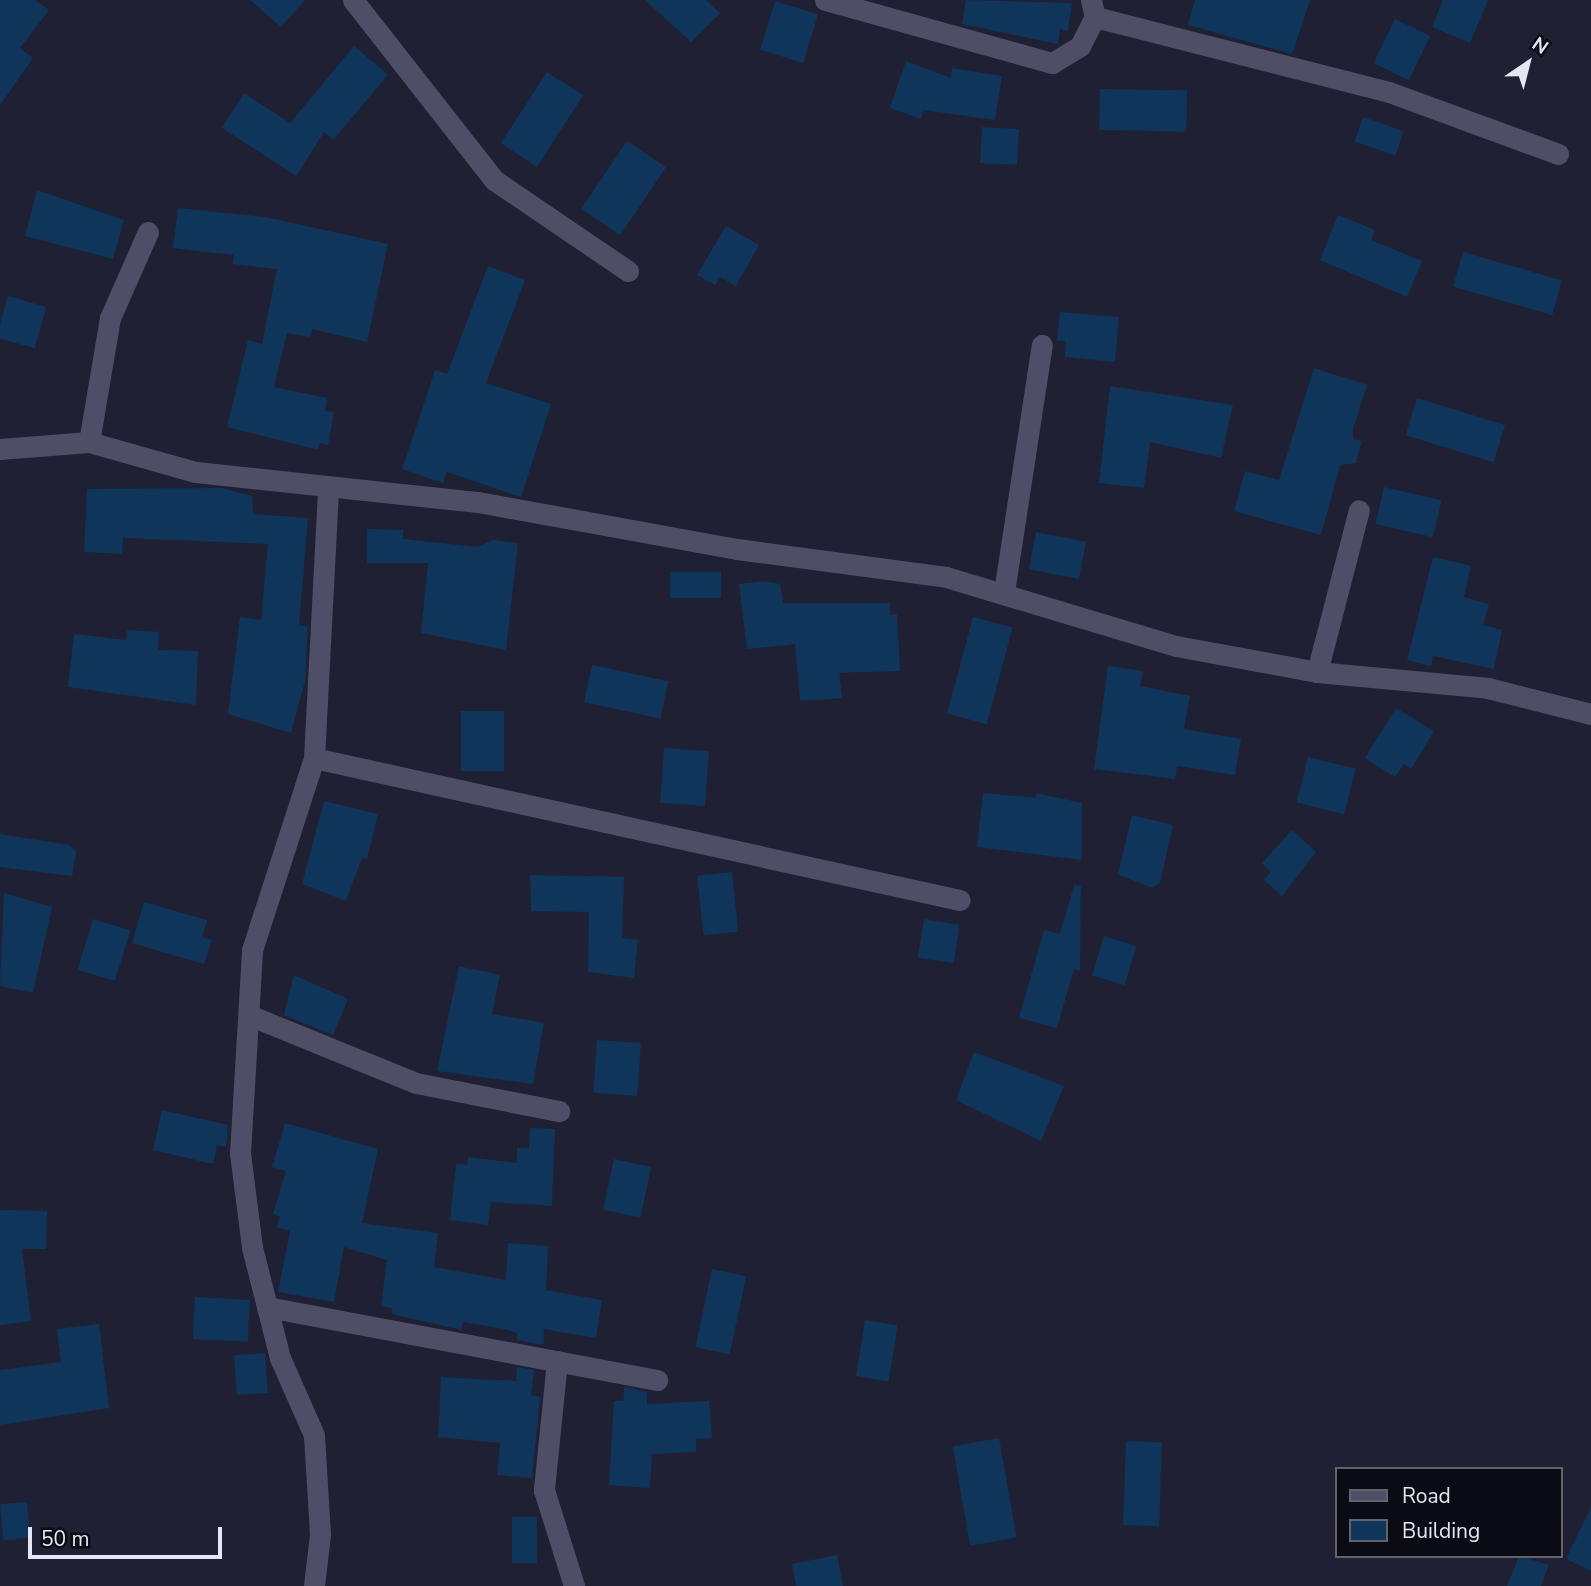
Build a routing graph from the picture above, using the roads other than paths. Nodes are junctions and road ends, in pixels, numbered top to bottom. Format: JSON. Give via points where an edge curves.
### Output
{"nodes":[{"id":1,"x":353,"y":0,"type":"edge"},
{"id":2,"x":825,"y":0,"type":"edge"},
{"id":3,"x":1093,"y":8,"type":"edge"},
{"id":4,"x":1558,"y":154,"type":"dead end"},
{"id":5,"x":148,"y":232,"type":"dead end"},
{"id":6,"x":628,"y":271,"type":"dead end"},
{"id":7,"x":1042,"y":345,"type":"dead end"},
{"id":8,"x":89,"y":442,"type":"junction"},
{"id":9,"x":0,"y":449,"type":"edge"},
{"id":10,"x":328,"y":486,"type":"junction"},
{"id":11,"x":1359,"y":510,"type":"dead end"},
{"id":12,"x":1004,"y":592,"type":"junction"},
{"id":13,"x":1317,"y":672,"type":"junction"},
{"id":14,"x":1591,"y":714,"type":"edge"},
{"id":15,"x":314,"y":758,"type":"junction"},
{"id":16,"x":960,"y":900,"type":"dead end"},
{"id":17,"x":251,"y":1016,"type":"junction"},
{"id":18,"x":559,"y":1111,"type":"dead end"},
{"id":19,"x":267,"y":1307,"type":"junction"},
{"id":20,"x":557,"y":1361,"type":"junction"},
{"id":21,"x":657,"y":1380,"type":"dead end"},
{"id":22,"x":314,"y":1586,"type":"edge"},
{"id":23,"x":574,"y":1586,"type":"edge"}],
"edges":[{"from":1,"to":6,"type":"street","via":[[494,180]]},
{"from":2,"to":3,"type":"street","via":[[1052,64],[1080,46]]},
{"from":3,"to":4,"type":"street","via":[[1389,92]]},
{"from":5,"to":8,"type":"street","via":[[110,318]]},
{"from":7,"to":12,"type":"street"},
{"from":8,"to":9,"type":"street"},
{"from":8,"to":10,"type":"street","via":[[196,472]]},
{"from":10,"to":12,"type":"street","via":[[478,502],[737,549],[946,577]]},
{"from":10,"to":15,"type":"street"},
{"from":11,"to":13,"type":"street"},
{"from":12,"to":13,"type":"street","via":[[1176,646]]},
{"from":13,"to":14,"type":"street","via":[[1488,688]]},
{"from":15,"to":16,"type":"street"},
{"from":15,"to":17,"type":"street","via":[[252,950]]},
{"from":17,"to":18,"type":"street","via":[[416,1083]]},
{"from":17,"to":19,"type":"street","via":[[240,1166]]},
{"from":19,"to":20,"type":"street"},
{"from":19,"to":22,"type":"street","via":[[279,1358],[314,1435],[320,1534]]},
{"from":20,"to":21,"type":"street"},
{"from":20,"to":23,"type":"street","via":[[544,1490]]}]}
